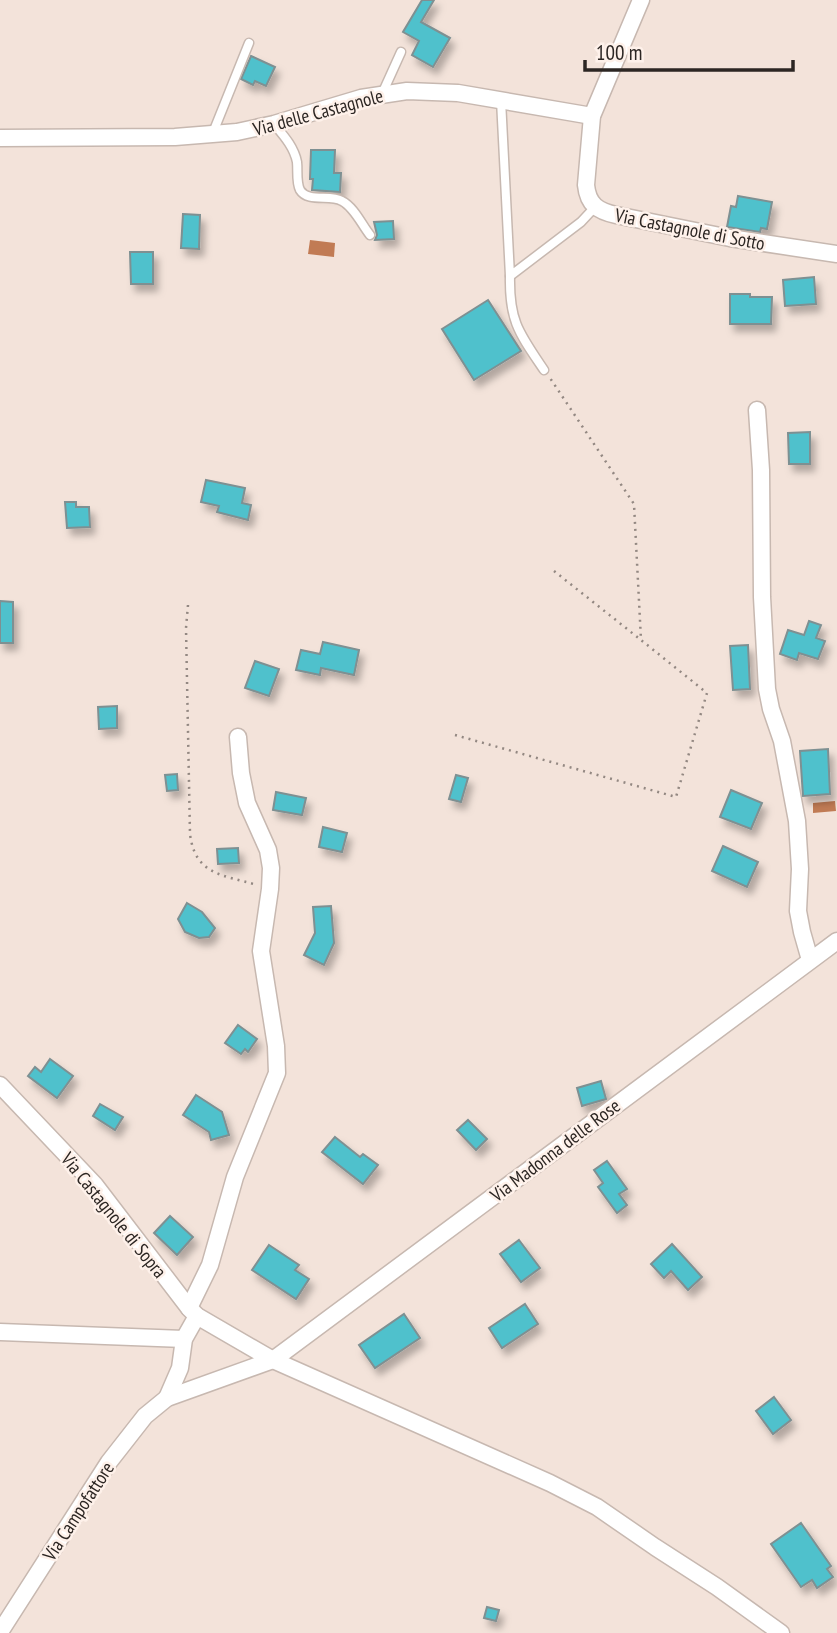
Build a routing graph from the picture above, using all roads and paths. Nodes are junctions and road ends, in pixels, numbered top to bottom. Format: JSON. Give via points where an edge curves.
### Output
{"nodes":[{"id":1,"x":641,"y":0,"type":"edge"},
{"id":2,"x":249,"y":43,"type":"dead end"},
{"id":3,"x":401,"y":52,"type":"dead end"},
{"id":4,"x":382,"y":94,"type":"junction"},
{"id":5,"x":501,"y":100,"type":"junction"},
{"id":6,"x":592,"y":116,"type":"junction"},
{"id":7,"x":274,"y":124,"type":"junction"},
{"id":8,"x":212,"y":135,"type":"junction"},
{"id":9,"x":0,"y":138,"type":"edge"},
{"id":10,"x":595,"y":207,"type":"junction"},
{"id":11,"x":370,"y":235,"type":"dead end"},
{"id":12,"x":837,"y":254,"type":"edge"},
{"id":13,"x":510,"y":276,"type":"junction"},
{"id":14,"x":544,"y":370,"type":"joint"},
{"id":15,"x":757,"y":410,"type":"dead end"},
{"id":16,"x":554,"y":571,"type":"dead end"},
{"id":17,"x":188,"y":605,"type":"dead end"},
{"id":18,"x":641,"y":640,"type":"junction"},
{"id":19,"x":456,"y":735,"type":"dead end"},
{"id":20,"x":237,"y":737,"type":"dead end"},
{"id":21,"x":270,"y":889,"type":"junction"},
{"id":22,"x":837,"y":941,"type":"edge"},
{"id":23,"x":810,"y":960,"type":"junction"},
{"id":24,"x":0,"y":1085,"type":"edge"},
{"id":25,"x":193,"y":1312,"type":"junction"},
{"id":26,"x":0,"y":1332,"type":"edge"},
{"id":27,"x":184,"y":1339,"type":"junction"},
{"id":28,"x":273,"y":1360,"type":"junction"},
{"id":29,"x":167,"y":1398,"type":"junction"},
{"id":30,"x":0,"y":1632,"type":"edge"},
{"id":31,"x":781,"y":1633,"type":"edge"}],
"edges":[{"from":1,"to":6,"type":"street"},
{"from":2,"to":8,"type":"lane"},
{"from":3,"to":4,"type":"lane"},
{"from":4,"to":5,"type":"street","name":"Via delle Castagnole","via":[[430,91]]},
{"from":4,"to":7,"type":"street","name":"Via delle Castagnole"},
{"from":5,"to":6,"type":"street","name":"Via delle Castagnole"},
{"from":5,"to":13,"type":"lane"},
{"from":6,"to":10,"type":"street","name":"Via Castagnole di Sotto","via":[[586,186]]},
{"from":7,"to":8,"type":"street","name":"Via delle Castagnole"},
{"from":7,"to":11,"type":"lane","via":[[294,153],[302,193],[343,201]]},
{"from":8,"to":9,"type":"street","name":"Via delle Castagnole"},
{"from":10,"to":12,"type":"street","name":"Via Castagnole di Sotto","via":[[730,238]]},
{"from":10,"to":13,"type":"lane"},
{"from":13,"to":14,"type":"lane","via":[[514,320]]},
{"from":14,"to":18,"type":"path","via":[[634,504]]},
{"from":15,"to":23,"type":"street","via":[[767,689],[796,821],[798,911]]},
{"from":16,"to":18,"type":"path"},
{"from":17,"to":21,"type":"path","via":[[192,848],[204,866],[219,874]]},
{"from":18,"to":19,"type":"path","via":[[707,693],[676,797]]},
{"from":20,"to":21,"type":"street","name":"Via Campofattore","via":[[247,803],[268,850]]},
{"from":21,"to":25,"type":"street","name":"Via Campofattore","via":[[261,951],[277,1073],[235,1177]]},
{"from":22,"to":23,"type":"street","name":"Via Madonna delle Rose"},
{"from":23,"to":28,"type":"street","name":"Via Madonna delle Rose"},
{"from":24,"to":25,"type":"street","name":"Via Castagnole di Sopra","via":[[95,1185]]},
{"from":25,"to":27,"type":"street","name":"Via Campofattore"},
{"from":25,"to":28,"type":"street"},
{"from":26,"to":27,"type":"street"},
{"from":27,"to":29,"type":"street","name":"Via Campofattore","via":[[180,1368]]},
{"from":28,"to":29,"type":"street","name":"Via Campofattore"},
{"from":28,"to":31,"type":"street","via":[[597,1507]]},
{"from":29,"to":30,"type":"street","name":"Via Campofattore","via":[[145,1416],[109,1462]]}]}
